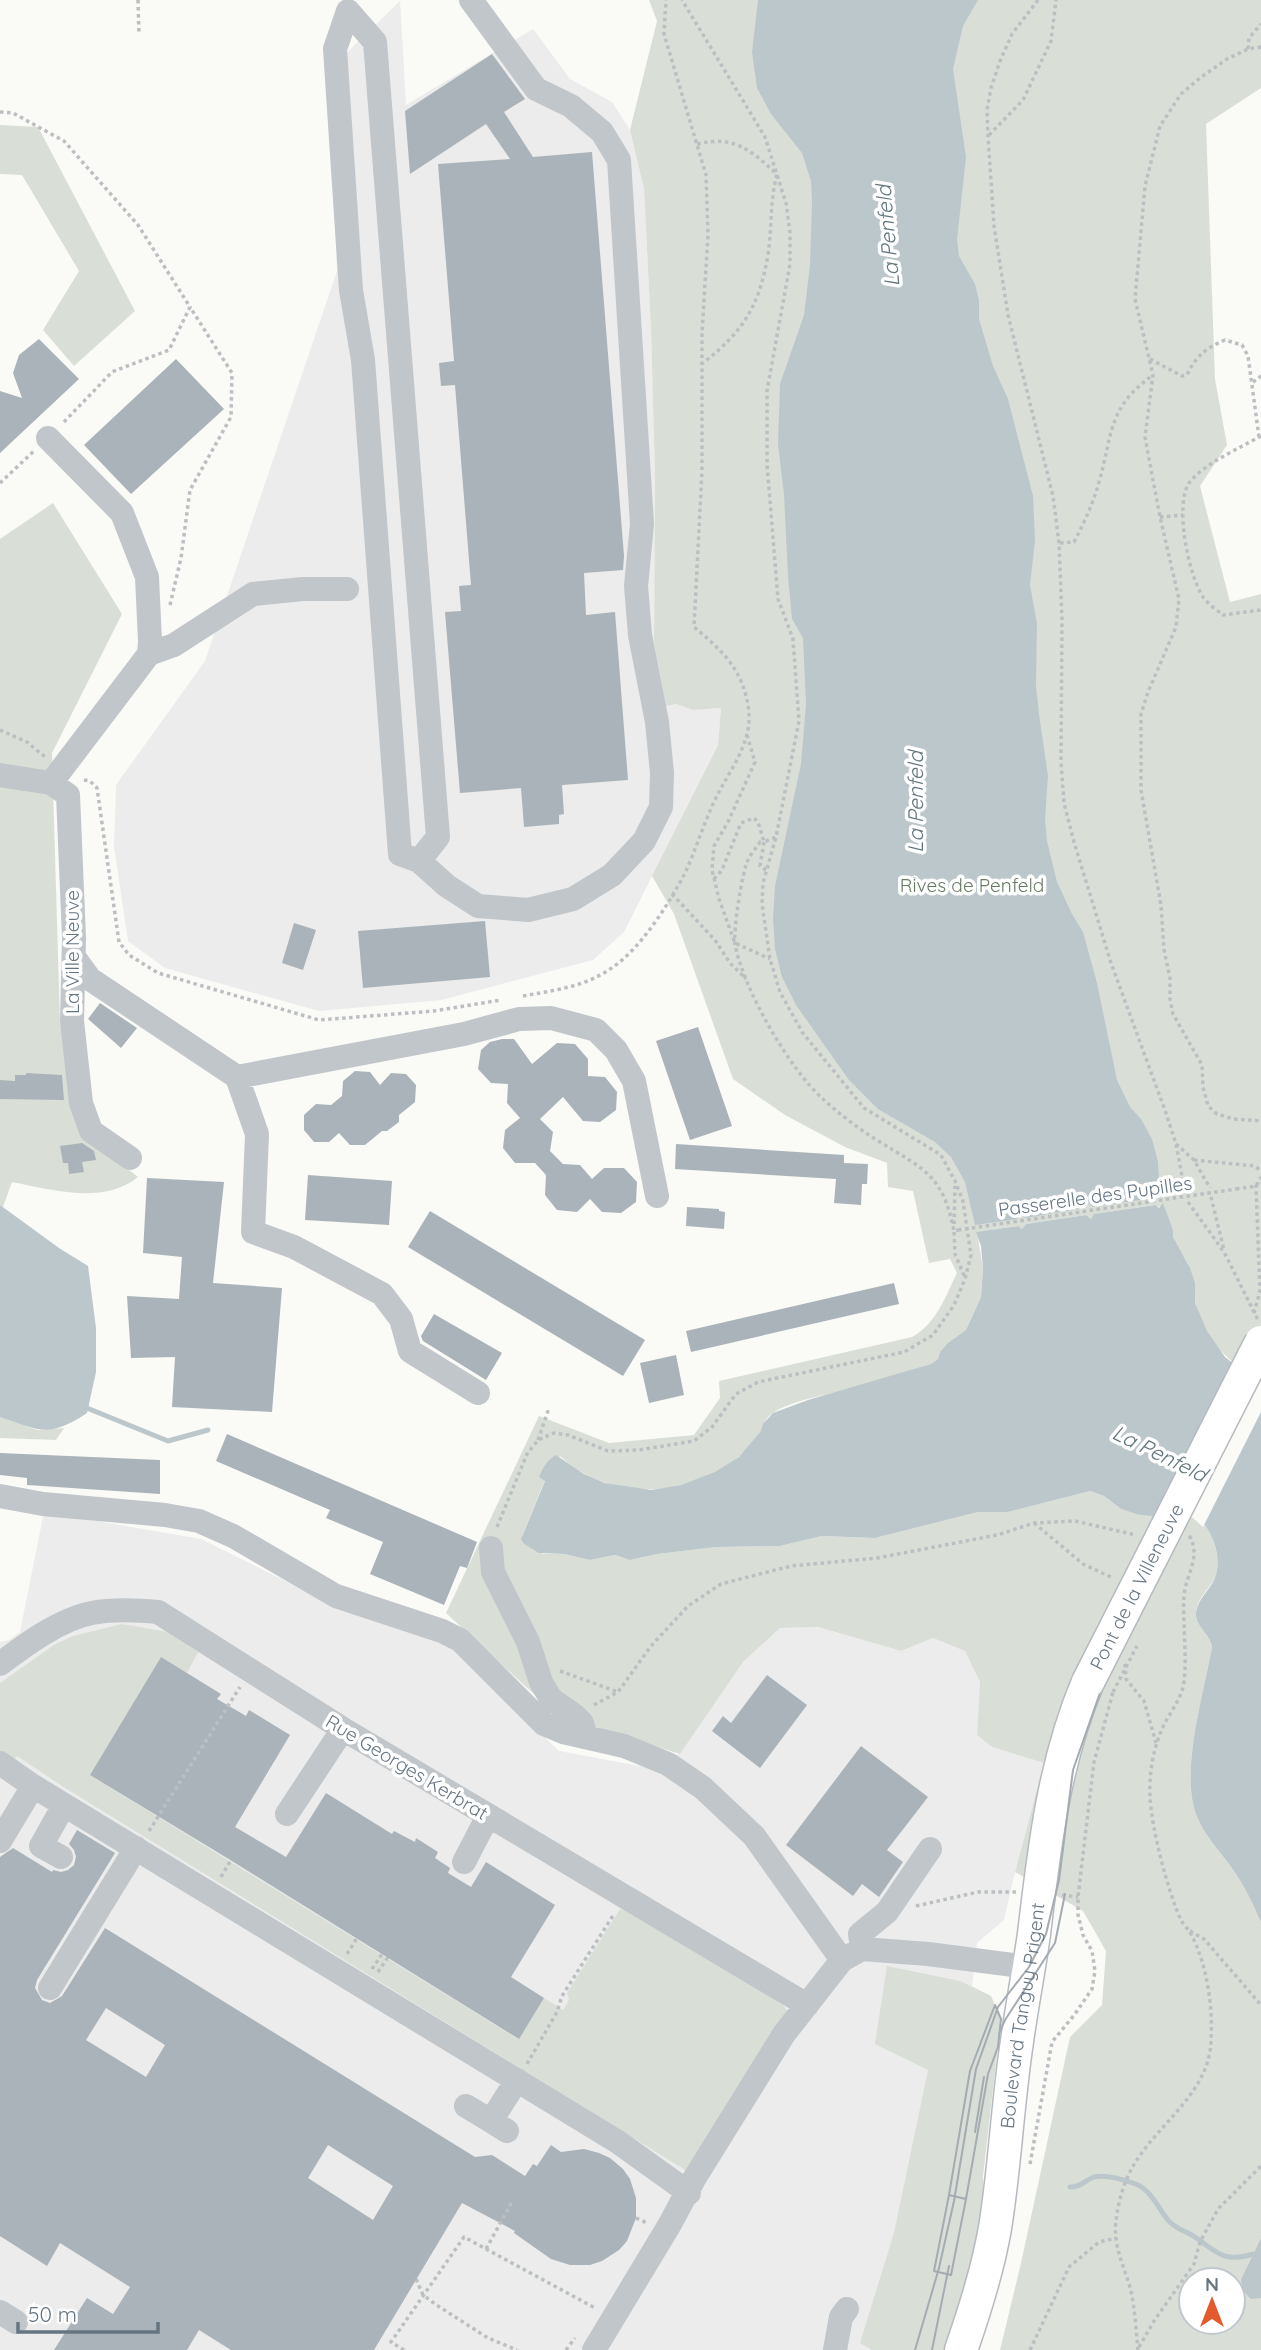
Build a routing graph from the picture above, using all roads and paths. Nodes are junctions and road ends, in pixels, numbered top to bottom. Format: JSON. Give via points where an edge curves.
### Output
{"nodes":[{"id":1,"x":138,"y":0,"type":"edge"},
{"id":2,"x":471,"y":0,"type":"edge"},
{"id":3,"x":666,"y":0,"type":"edge"},
{"id":4,"x":682,"y":0,"type":"edge"},
{"id":5,"x":1038,"y":0,"type":"edge"},
{"id":6,"x":1056,"y":0,"type":"edge"},
{"id":7,"x":344,"y":5,"type":"edge"},
{"id":8,"x":1261,"y":24,"type":"edge"},
{"id":9,"x":139,"y":35,"type":"dead end"},
{"id":10,"x":1261,"y":47,"type":"edge"},
{"id":11,"x":1248,"y":49,"type":"junction"},
{"id":12,"x":0,"y":112,"type":"edge"},
{"id":13,"x":988,"y":136,"type":"junction"},
{"id":14,"x":697,"y":144,"type":"junction"},
{"id":15,"x":776,"y":174,"type":"junction"},
{"id":16,"x":190,"y":307,"type":"junction"},
{"id":17,"x":1150,"y":359,"type":"junction"},
{"id":18,"x":702,"y":363,"type":"junction"},
{"id":19,"x":1153,"y":375,"type":"junction"},
{"id":20,"x":1261,"y":376,"type":"edge"},
{"id":21,"x":1253,"y":382,"type":"junction"},
{"id":22,"x":1260,"y":437,"type":"edge"},
{"id":23,"x":48,"y":438,"type":"junction"},
{"id":24,"x":0,"y":484,"type":"edge"},
{"id":25,"x":1184,"y":514,"type":"junction"},
{"id":26,"x":1160,"y":517,"type":"junction"},
{"id":27,"x":1059,"y":543,"type":"junction"},
{"id":28,"x":348,"y":589,"type":"dead end"},
{"id":29,"x":1261,"y":610,"type":"edge"},
{"id":30,"x":158,"y":647,"type":"junction"},
{"id":31,"x":0,"y":730,"type":"edge"},
{"id":32,"x":747,"y":733,"type":"junction"},
{"id":33,"x":0,"y":775,"type":"edge"},
{"id":34,"x":56,"y":777,"type":"junction"},
{"id":35,"x":776,"y":837,"type":"junction"},
{"id":36,"x":764,"y":842,"type":"junction"},
{"id":37,"x":419,"y":861,"type":"junction"},
{"id":38,"x":766,"y":870,"type":"junction"},
{"id":39,"x":714,"y":879,"type":"junction"},
{"id":40,"x":672,"y":894,"type":"junction"},
{"id":41,"x":735,"y":943,"type":"junction"},
{"id":42,"x":74,"y":957,"type":"junction"},
{"id":43,"x":770,"y":959,"type":"junction"},
{"id":44,"x":748,"y":982,"type":"junction"},
{"id":45,"x":515,"y":997,"type":"dead end"},
{"id":46,"x":503,"y":1000,"type":"dead end"},
{"id":47,"x":237,"y":1077,"type":"junction"},
{"id":48,"x":1261,"y":1121,"type":"edge"},
{"id":49,"x":1176,"y":1144,"type":"junction"},
{"id":50,"x":130,"y":1158,"type":"dead end"},
{"id":51,"x":1194,"y":1160,"type":"junction"},
{"id":52,"x":1261,"y":1174,"type":"edge"},
{"id":53,"x":956,"y":1181,"type":"junction"},
{"id":54,"x":1261,"y":1183,"type":"edge"},
{"id":55,"x":1256,"y":1186,"type":"junction"},
{"id":56,"x":1210,"y":1188,"type":"dead end"},
{"id":57,"x":1185,"y":1192,"type":"dead end"},
{"id":58,"x":657,"y":1196,"type":"dead end"},
{"id":59,"x":1211,"y":1197,"type":"dead end"},
{"id":60,"x":1188,"y":1202,"type":"dead end"},
{"id":61,"x":956,"y":1231,"type":"junction"},
{"id":62,"x":1224,"y":1252,"type":"junction"},
{"id":63,"x":965,"y":1279,"type":"junction"},
{"id":64,"x":1261,"y":1326,"type":"edge"},
{"id":65,"x":1257,"y":1327,"type":"edge"},
{"id":66,"x":478,"y":1392,"type":"dead end"},
{"id":67,"x":549,"y":1408,"type":"dead end"},
{"id":68,"x":538,"y":1440,"type":"junction"},
{"id":69,"x":0,"y":1496,"type":"edge"},
{"id":70,"x":1178,"y":1531,"type":"dead end"},
{"id":71,"x":1140,"y":1535,"type":"dead end"},
{"id":72,"x":491,"y":1548,"type":"joint"},
{"id":73,"x":0,"y":1664,"type":"edge"},
{"id":74,"x":535,"y":1664,"type":"junction"},
{"id":75,"x":251,"y":1671,"type":"junction"},
{"id":76,"x":1101,"y":1687,"type":"junction"},
{"id":77,"x":618,"y":1692,"type":"junction"},
{"id":78,"x":574,"y":1715,"type":"junction"},
{"id":79,"x":342,"y":1729,"type":"junction"},
{"id":80,"x":586,"y":1737,"type":"junction"},
{"id":81,"x":0,"y":1763,"type":"edge"},
{"id":82,"x":33,"y":1786,"type":"junction"},
{"id":83,"x":64,"y":1805,"type":"junction"},
{"id":84,"x":287,"y":1814,"type":"dead end"},
{"id":85,"x":488,"y":1816,"type":"junction"},
{"id":86,"x":0,"y":1841,"type":"edge"},
{"id":87,"x":136,"y":1848,"type":"junction"},
{"id":88,"x":930,"y":1849,"type":"dead end"},
{"id":89,"x":61,"y":1857,"type":"dead end"},
{"id":90,"x":464,"y":1862,"type":"dead end"},
{"id":91,"x":1039,"y":1892,"type":"junction"},
{"id":92,"x":623,"y":1896,"type":"junction"},
{"id":93,"x":1077,"y":1896,"type":"junction"},
{"id":94,"x":887,"y":1912,"type":"junction"},
{"id":95,"x":1189,"y":1930,"type":"junction"},
{"id":96,"x":382,"y":1954,"type":"dead end"},
{"id":97,"x":852,"y":1954,"type":"junction"},
{"id":98,"x":388,"y":1957,"type":"dead end"},
{"id":99,"x":1029,"y":1967,"type":"junction"},
{"id":100,"x":50,"y":1988,"type":"dead end"},
{"id":101,"x":807,"y":2005,"type":"junction"},
{"id":102,"x":1261,"y":2005,"type":"edge"},
{"id":103,"x":517,"y":2080,"type":"junction"},
{"id":104,"x":466,"y":2106,"type":"dead end"},
{"id":105,"x":1261,"y":2166,"type":"edge"},
{"id":106,"x":1028,"y":2173,"type":"dead end"},
{"id":107,"x":689,"y":2193,"type":"junction"},
{"id":108,"x":513,"y":2200,"type":"dead end"},
{"id":109,"x":1116,"y":2238,"type":"junction"},
{"id":110,"x":486,"y":2249,"type":"junction"},
{"id":111,"x":416,"y":2279,"type":"dead end"},
{"id":112,"x":423,"y":2295,"type":"junction"},
{"id":113,"x":604,"y":2301,"type":"dead end"},
{"id":114,"x":847,"y":2308,"type":"dead end"},
{"id":115,"x":1138,"y":2349,"type":"edge"},
{"id":116,"x":404,"y":2350,"type":"edge"},
{"id":117,"x":517,"y":2350,"type":"edge"},
{"id":118,"x":594,"y":2350,"type":"edge"},
{"id":119,"x":835,"y":2350,"type":"edge"},
{"id":120,"x":961,"y":2350,"type":"edge"},
{"id":121,"x":1030,"y":2350,"type":"edge"}],
"edges":[{"from":1,"to":9,"type":"path"},
{"from":2,"to":37,"type":"street","via":[[536,89],[571,106],[602,132],[619,160],[642,524],[636,586],[640,635],[657,722],[661,807],[643,841],[612,875],[573,898],[528,910],[478,906]]},
{"from":3,"to":14,"type":"path","via":[[664,34]]},
{"from":4,"to":15,"type":"path","via":[[765,137]]},
{"from":5,"to":13,"type":"path","via":[[1012,34],[1000,61],[987,110]]},
{"from":6,"to":13,"type":"path","via":[[1051,41],[1023,100]]},
{"from":7,"to":37,"type":"street","via":[[335,49],[400,854]]},
{"from":7,"to":37,"type":"street","via":[[375,42],[377,56],[438,837]]},
{"from":8,"to":11,"type":"path","via":[[1249,38]]},
{"from":10,"to":11,"type":"path"},
{"from":11,"to":17,"type":"path","via":[[1181,94],[1160,127],[1145,186],[1135,299]]},
{"from":12,"to":16,"type":"path","via":[[13,113],[64,141],[138,225]]},
{"from":13,"to":27,"type":"path","via":[[993,226],[1008,315],[1053,496]]},
{"from":14,"to":15,"type":"path","via":[[734,144],[757,155]]},
{"from":14,"to":18,"type":"path","via":[[706,175],[708,234]]},
{"from":15,"to":18,"type":"path","via":[[768,255],[759,290],[740,329]]},
{"from":15,"to":35,"type":"path","via":[[786,203],[790,264],[767,391],[767,464],[778,599],[793,639],[799,721]]},
{"from":16,"to":23,"type":"path","via":[[169,350],[112,372]]},
{"from":16,"to":30,"type":"path","via":[[232,373],[231,417],[190,490],[173,600]]},
{"from":17,"to":19,"type":"path"},
{"from":17,"to":21,"type":"path","via":[[1187,375],[1206,348],[1225,340],[1242,345]]},
{"from":18,"to":32,"type":"path","via":[[694,627],[736,669],[746,695]]},
{"from":19,"to":26,"type":"path","via":[[1145,438]]},
{"from":19,"to":27,"type":"path","via":[[1119,410],[1100,479],[1074,542]]},
{"from":20,"to":21,"type":"path"},
{"from":21,"to":22,"type":"path"},
{"from":22,"to":25,"type":"path","via":[[1203,469],[1189,484]]},
{"from":23,"to":24,"type":"path"},
{"from":23,"to":30,"type":"street","via":[[122,513],[147,577]]},
{"from":25,"to":26,"type":"path"},
{"from":25,"to":29,"type":"path","via":[[1194,581],[1205,600],[1223,615]]},
{"from":26,"to":48,"type":"path","via":[[1179,599],[1176,627],[1142,714],[1141,790],[1161,905],[1170,999],[1173,1014],[1202,1065],[1208,1106],[1233,1119]]},
{"from":27,"to":49,"type":"path","via":[[1064,803],[1111,962]]},
{"from":28,"to":30,"type":"street","via":[[253,594]]},
{"from":30,"to":34,"type":"street"},
{"from":31,"to":34,"type":"path","via":[[27,742]]},
{"from":32,"to":39,"type":"path","via":[[755,762],[714,846]]},
{"from":32,"to":40,"type":"path","via":[[740,758],[719,792]]},
{"from":33,"to":34,"type":"street"},
{"from":34,"to":42,"type":"street","name":"La Ville Neuve","via":[[68,795]]},
{"from":34,"to":46,"type":"path","via":[[90,781],[97,788],[119,942],[129,955],[158,973],[319,1020]]},
{"from":35,"to":36,"type":"path"},
{"from":35,"to":38,"type":"path"},
{"from":36,"to":38,"type":"path","via":[[760,866]]},
{"from":36,"to":39,"type":"path","via":[[754,818],[741,823]]},
{"from":36,"to":41,"type":"path","via":[[747,862]]},
{"from":38,"to":43,"type":"path","via":[[762,904]]},
{"from":39,"to":41,"type":"path"},
{"from":40,"to":44,"type":"path"},
{"from":40,"to":45,"type":"path","via":[[642,940],[615,967],[587,983]]},
{"from":41,"to":43,"type":"path"},
{"from":41,"to":44,"type":"path"},
{"from":42,"to":47,"type":"street","via":[[90,979]]},
{"from":42,"to":50,"type":"street","name":"La Ville Neuve","via":[[72,1021],[81,1103],[91,1131]]},
{"from":43,"to":53,"type":"path","via":[[780,992],[802,1032],[864,1108],[942,1154]]},
{"from":44,"to":61,"type":"path","via":[[795,1069],[845,1118],[914,1161],[934,1180]]},
{"from":47,"to":58,"type":"street","via":[[464,1034],[519,1019],[551,1018],[596,1030],[616,1049],[634,1081]]},
{"from":47,"to":66,"type":"street","via":[[257,1134],[253,1232],[294,1247],[382,1294],[401,1319],[410,1351]]},
{"from":49,"to":51,"type":"path"},
{"from":49,"to":57,"type":"path"},
{"from":51,"to":52,"type":"path","via":[[1255,1166]]},
{"from":51,"to":56,"type":"path"},
{"from":52,"to":55,"type":"path"},
{"from":53,"to":61,"type":"path"},
{"from":53,"to":63,"type":"path","via":[[971,1255]]},
{"from":54,"to":55,"type":"path"},
{"from":55,"to":61,"type":"path","name":"Passerelle des Pupilles","bridge":true},
{"from":55,"to":65,"type":"path"},
{"from":59,"to":62,"type":"path"},
{"from":60,"to":62,"type":"path"},
{"from":61,"to":63,"type":"path","via":[[955,1254]]},
{"from":62,"to":65,"type":"path"},
{"from":63,"to":68,"type":"path","via":[[933,1335],[904,1352],[758,1382],[736,1394],[712,1427],[694,1441],[608,1451],[568,1435],[554,1433]]},
{"from":64,"to":65,"type":"path"},
{"from":65,"to":76,"type":"main road","name":"Pont de la Villeneuve","bridge":true},
{"from":67,"to":68,"type":"path"},
{"from":68,"to":72,"type":"path","via":[[527,1454]]},
{"from":69,"to":80,"type":"street","via":[[199,1521],[336,1596],[460,1640],[544,1724]]},
{"from":70,"to":95,"type":"path","via":[[1189,1534],[1195,1557],[1185,1591],[1182,1690],[1152,1757],[1150,1796],[1167,1877],[1181,1922]]},
{"from":71,"to":77,"type":"path","via":[[1075,1521],[1034,1523],[997,1535],[877,1558],[791,1566],[721,1584],[688,1606]]},
{"from":72,"to":74,"type":"street","via":[[493,1572]]},
{"from":73,"to":75,"type":"street","name":"Rue Georges Kerbrat","via":[[57,1627],[90,1613],[124,1610],[158,1612]]},
{"from":74,"to":77,"type":"path"},
{"from":74,"to":78,"type":"street","via":[[551,1699]]},
{"from":75,"to":79,"type":"street","name":"Rue Georges Kerbrat"},
{"from":75,"to":87,"type":"path"},
{"from":76,"to":91,"type":"main road","name":"Boulevard Tanguy Prigent","via":[[1074,1715],[1047,1827]]},
{"from":76,"to":93,"type":"path"},
{"from":77,"to":78,"type":"path"},
{"from":78,"to":80,"type":"street"},
{"from":79,"to":84,"type":"street"},
{"from":79,"to":85,"type":"street","name":"Rue Georges Kerbrat"},
{"from":80,"to":97,"type":"street","via":[[668,1764],[703,1788],[754,1836]]},
{"from":81,"to":82,"type":"street"},
{"from":82,"to":83,"type":"street"},
{"from":82,"to":86,"type":"street"},
{"from":83,"to":87,"type":"street"},
{"from":83,"to":89,"type":"street","via":[[41,1846]]},
{"from":85,"to":90,"type":"street"},
{"from":85,"to":92,"type":"street","name":"Rue Georges Kerbrat"},
{"from":87,"to":100,"type":"street"},
{"from":87,"to":103,"type":"street"},
{"from":88,"to":94,"type":"street"},
{"from":91,"to":93,"type":"path"},
{"from":91,"to":94,"type":"path","via":[[978,1892]]},
{"from":91,"to":99,"type":"main road","name":"Boulevard Tanguy Prigent"},
{"from":92,"to":101,"type":"street","name":"Rue Georges Kerbrat"},
{"from":92,"to":103,"type":"path"},
{"from":93,"to":106,"type":"path","via":[[1077,1916],[1092,1951],[1092,1989],[1052,2042]]},
{"from":94,"to":97,"type":"street","via":[[859,1934]]},
{"from":95,"to":102,"type":"path","via":[[1204,1939]]},
{"from":95,"to":109,"type":"path","via":[[1206,1979],[1211,2011],[1207,2062],[1198,2083],[1129,2173]]},
{"from":96,"to":98,"type":"path","via":[[372,1968],[377,1974]]},
{"from":97,"to":99,"type":"street","via":[[928,1954]]},
{"from":97,"to":101,"type":"street"},
{"from":99,"to":120,"type":"main road","name":"Boulevard Tanguy Prigent","via":[[995,2229]]},
{"from":101,"to":107,"type":"street","via":[[784,2034]]},
{"from":103,"to":104,"type":"street","via":[[499,2126]]},
{"from":103,"to":107,"type":"street","via":[[638,2155]]},
{"from":105,"to":115,"type":"path","via":[[1218,2209],[1194,2264]]},
{"from":107,"to":118,"type":"street"},
{"from":108,"to":110,"type":"path"},
{"from":109,"to":115,"type":"path","via":[[1130,2288]]},
{"from":109,"to":121,"type":"path","via":[[1099,2242],[1069,2267]]},
{"from":110,"to":112,"type":"path","via":[[464,2237]]},
{"from":110,"to":113,"type":"path","via":[[597,2309]]},
{"from":111,"to":112,"type":"path"},
{"from":112,"to":116,"type":"path","via":[[391,2342]]},
{"from":112,"to":117,"type":"path","via":[[488,2338]]},
{"from":114,"to":119,"type":"street"}]}
